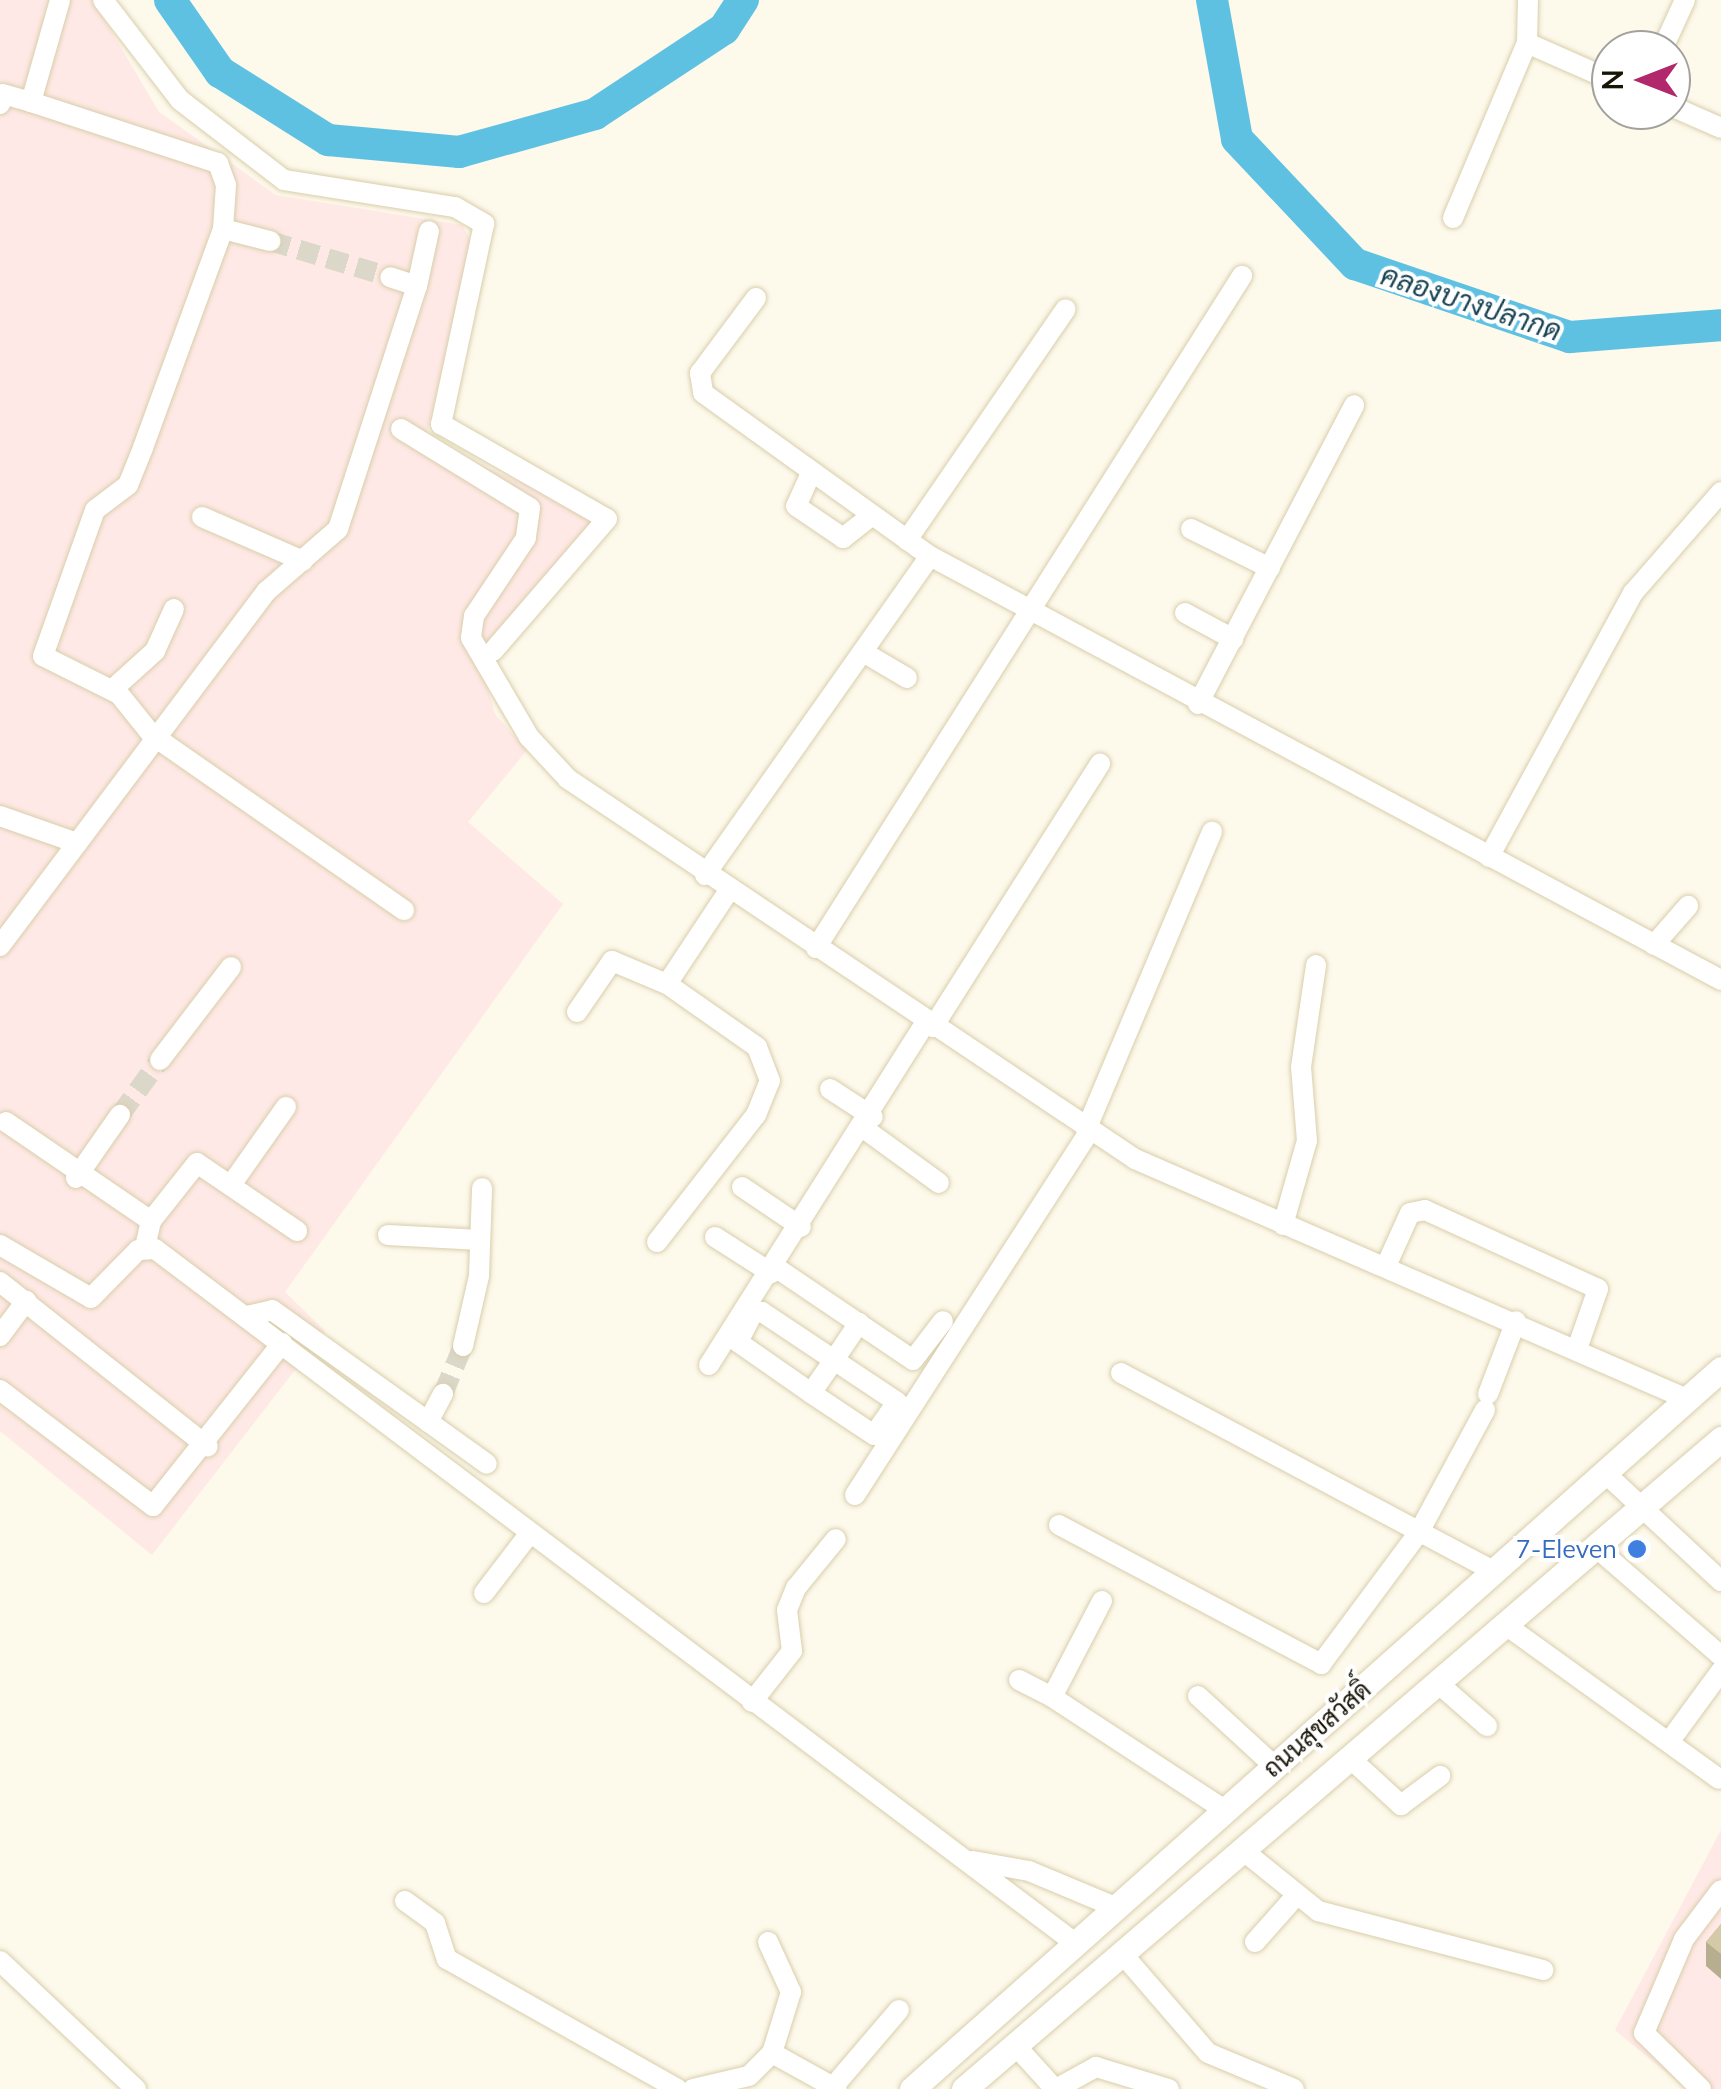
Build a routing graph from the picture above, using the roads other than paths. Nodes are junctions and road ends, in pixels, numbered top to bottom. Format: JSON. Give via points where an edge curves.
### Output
{"nodes":[{"id":1,"x":60,"y":0,"type":"edge"},
{"id":2,"x":103,"y":0,"type":"edge"},
{"id":3,"x":1528,"y":0,"type":"edge"},
{"id":4,"x":1685,"y":0,"type":"edge"},
{"id":5,"x":1671,"y":30,"type":"edge"},
{"id":6,"x":1527,"y":44,"type":"junction"},
{"id":7,"x":1591,"y":71,"type":"edge"},
{"id":8,"x":1,"y":97,"type":"edge"},
{"id":9,"x":30,"y":102,"type":"junction"},
{"id":10,"x":1691,"y":115,"type":"edge"},
{"id":11,"x":1721,"y":128,"type":"edge"},
{"id":12,"x":1452,"y":218,"type":"dead end"},
{"id":13,"x":223,"y":230,"type":"junction"},
{"id":14,"x":429,"y":231,"type":"dead end"},
{"id":15,"x":270,"y":241,"type":"tunnel mouth"},
{"id":16,"x":1242,"y":276,"type":"dead end"},
{"id":17,"x":390,"y":277,"type":"tunnel mouth"},
{"id":18,"x":417,"y":286,"type":"junction"},
{"id":19,"x":756,"y":298,"type":"dead end"},
{"id":20,"x":1066,"y":309,"type":"dead end"},
{"id":21,"x":1354,"y":405,"type":"dead end"},
{"id":22,"x":402,"y":429,"type":"dead end"},
{"id":23,"x":811,"y":473,"type":"junction"},
{"id":24,"x":1721,"y":492,"type":"edge"},
{"id":25,"x":202,"y":516,"type":"dead end"},
{"id":26,"x":872,"y":516,"type":"junction"},
{"id":27,"x":1191,"y":529,"type":"dead end"},
{"id":28,"x":908,"y":540,"type":"junction"},
{"id":29,"x":930,"y":556,"type":"junction"},
{"id":30,"x":304,"y":562,"type":"junction"},
{"id":31,"x":1270,"y":568,"type":"junction"},
{"id":32,"x":174,"y":609,"type":"dead end"},
{"id":33,"x":1036,"y":612,"type":"junction"},
{"id":34,"x":1184,"y":613,"type":"dead end"},
{"id":35,"x":1232,"y":639,"type":"junction"},
{"id":36,"x":492,"y":651,"type":"dead end"},
{"id":37,"x":863,"y":652,"type":"junction"},
{"id":38,"x":906,"y":678,"type":"dead end"},
{"id":39,"x":113,"y":689,"type":"junction"},
{"id":40,"x":1198,"y":704,"type":"junction"},
{"id":41,"x":152,"y":735,"type":"junction"},
{"id":42,"x":1100,"y":764,"type":"dead end"},
{"id":43,"x":0,"y":816,"type":"edge"},
{"id":44,"x":1212,"y":832,"type":"dead end"},
{"id":45,"x":77,"y":843,"type":"junction"},
{"id":46,"x":1489,"y":857,"type":"junction"},
{"id":47,"x":705,"y":875,"type":"junction"},
{"id":48,"x":728,"y":892,"type":"junction"},
{"id":49,"x":1688,"y":906,"type":"dead end"},
{"id":50,"x":404,"y":910,"type":"dead end"},
{"id":51,"x":1654,"y":944,"type":"junction"},
{"id":52,"x":0,"y":946,"type":"edge"},
{"id":53,"x":816,"y":948,"type":"junction"},
{"id":54,"x":1316,"y":965,"type":"dead end"},
{"id":55,"x":231,"y":967,"type":"dead end"},
{"id":56,"x":1721,"y":980,"type":"edge"},
{"id":57,"x":667,"y":984,"type":"junction"},
{"id":58,"x":576,"y":1012,"type":"dead end"},
{"id":59,"x":930,"y":1024,"type":"junction"},
{"id":60,"x":160,"y":1060,"type":"tunnel mouth"},
{"id":61,"x":830,"y":1089,"type":"dead end"},
{"id":62,"x":286,"y":1107,"type":"dead end"},
{"id":63,"x":120,"y":1115,"type":"tunnel mouth"},
{"id":64,"x":6,"y":1122,"type":"dead end"},
{"id":65,"x":869,"y":1123,"type":"junction"},
{"id":66,"x":1087,"y":1131,"type":"junction"},
{"id":67,"x":76,"y":1178,"type":"junction"},
{"id":68,"x":234,"y":1182,"type":"junction"},
{"id":69,"x":939,"y":1183,"type":"dead end"},
{"id":70,"x":742,"y":1187,"type":"dead end"},
{"id":71,"x":482,"y":1188,"type":"dead end"},
{"id":72,"x":150,"y":1221,"type":"junction"},
{"id":73,"x":1283,"y":1225,"type":"junction"},
{"id":74,"x":802,"y":1227,"type":"junction"},
{"id":75,"x":297,"y":1230,"type":"dead end"},
{"id":76,"x":388,"y":1235,"type":"dead end"},
{"id":77,"x":715,"y":1237,"type":"dead end"},
{"id":78,"x":480,"y":1240,"type":"junction"},
{"id":79,"x":657,"y":1242,"type":"dead end"},
{"id":80,"x":0,"y":1245,"type":"edge"},
{"id":81,"x":145,"y":1247,"type":"junction"},
{"id":82,"x":1386,"y":1266,"type":"junction"},
{"id":83,"x":773,"y":1270,"type":"junction"},
{"id":84,"x":0,"y":1282,"type":"edge"},
{"id":85,"x":26,"y":1302,"type":"junction"},
{"id":86,"x":248,"y":1316,"type":"junction"},
{"id":87,"x":1516,"y":1320,"type":"junction"},
{"id":88,"x":943,"y":1321,"type":"dead end"},
{"id":89,"x":858,"y":1323,"type":"junction"},
{"id":90,"x":0,"y":1336,"type":"edge"},
{"id":91,"x":282,"y":1343,"type":"junction"},
{"id":92,"x":462,"y":1346,"type":"tunnel mouth"},
{"id":93,"x":1578,"y":1346,"type":"junction"},
{"id":94,"x":834,"y":1360,"type":"junction"},
{"id":95,"x":709,"y":1365,"type":"dead end"},
{"id":96,"x":1721,"y":1369,"type":"edge"},
{"id":97,"x":1121,"y":1372,"type":"dead end"},
{"id":98,"x":0,"y":1390,"type":"edge"},
{"id":99,"x":811,"y":1393,"type":"junction"},
{"id":100,"x":443,"y":1394,"type":"tunnel mouth"},
{"id":101,"x":1687,"y":1399,"type":"junction"},
{"id":102,"x":406,"y":1407,"type":"junction"},
{"id":103,"x":428,"y":1422,"type":"junction"},
{"id":104,"x":391,"y":1427,"type":"junction"},
{"id":105,"x":1721,"y":1439,"type":"edge"},
{"id":106,"x":208,"y":1447,"type":"junction"},
{"id":107,"x":487,"y":1464,"type":"dead end"},
{"id":108,"x":1604,"y":1472,"type":"junction"},
{"id":109,"x":855,"y":1494,"type":"dead end"},
{"id":110,"x":1642,"y":1510,"type":"junction"},
{"id":111,"x":1059,"y":1525,"type":"dead end"},
{"id":112,"x":1419,"y":1532,"type":"junction"},
{"id":113,"x":530,"y":1533,"type":"junction"},
{"id":114,"x":836,"y":1539,"type":"dead end"},
{"id":115,"x":1598,"y":1548,"type":"junction"},
{"id":116,"x":1496,"y":1572,"type":"junction"},
{"id":117,"x":1721,"y":1582,"type":"edge"},
{"id":118,"x":484,"y":1594,"type":"dead end"},
{"id":119,"x":1102,"y":1600,"type":"dead end"},
{"id":120,"x":1507,"y":1626,"type":"junction"},
{"id":121,"x":1721,"y":1656,"type":"edge"},
{"id":122,"x":1721,"y":1672,"type":"edge"},
{"id":123,"x":1019,"y":1680,"type":"dead end"},
{"id":124,"x":1440,"y":1684,"type":"junction"},
{"id":125,"x":1198,"y":1696,"type":"dead end"},
{"id":126,"x":1052,"y":1698,"type":"junction"},
{"id":127,"x":752,"y":1702,"type":"junction"},
{"id":128,"x":1487,"y":1726,"type":"dead end"},
{"id":129,"x":1669,"y":1742,"type":"junction"},
{"id":130,"x":1352,"y":1760,"type":"junction"},
{"id":131,"x":1274,"y":1766,"type":"junction"},
{"id":132,"x":1440,"y":1776,"type":"dead end"},
{"id":133,"x":1719,"y":1779,"type":"edge"},
{"id":134,"x":1225,"y":1810,"type":"junction"},
{"id":135,"x":1245,"y":1852,"type":"junction"},
{"id":136,"x":971,"y":1861,"type":"junction"},
{"id":137,"x":1721,"y":1890,"type":"edge"},
{"id":138,"x":1295,"y":1897,"type":"junction"},
{"id":139,"x":405,"y":1901,"type":"dead end"},
{"id":140,"x":1115,"y":1907,"type":"junction"},
{"id":141,"x":768,"y":1942,"type":"dead end"},
{"id":142,"x":1255,"y":1942,"type":"dead end"},
{"id":143,"x":1075,"y":1944,"type":"junction"},
{"id":144,"x":1126,"y":1958,"type":"junction"},
{"id":145,"x":0,"y":1961,"type":"edge"},
{"id":146,"x":1543,"y":1970,"type":"dead end"},
{"id":147,"x":898,"y":2010,"type":"dead end"},
{"id":148,"x":1014,"y":2044,"type":"junction"},
{"id":149,"x":772,"y":2053,"type":"junction"},
{"id":150,"x":836,"y":2088,"type":"edge"},
{"id":151,"x":136,"y":2089,"type":"edge"},
{"id":152,"x":678,"y":2089,"type":"edge"},
{"id":153,"x":693,"y":2089,"type":"edge"},
{"id":154,"x":912,"y":2089,"type":"edge"},
{"id":155,"x":964,"y":2089,"type":"edge"},
{"id":156,"x":1056,"y":2089,"type":"edge"},
{"id":157,"x":1169,"y":2089,"type":"edge"},
{"id":158,"x":1294,"y":2089,"type":"edge"},
{"id":159,"x":1701,"y":2089,"type":"edge"}],
"edges":[{"from":1,"to":9,"type":"street"},
{"from":2,"to":36,"type":"street","via":[[180,100],[267,170],[304,186],[455,207],[484,224],[441,424],[608,519]]},
{"from":3,"to":6,"type":"street"},
{"from":4,"to":5,"type":"street"},
{"from":6,"to":7,"type":"street"},
{"from":6,"to":12,"type":"street"},
{"from":8,"to":9,"type":"street"},
{"from":9,"to":13,"type":"street","via":[[218,163]]},
{"from":10,"to":11,"type":"street"},
{"from":13,"to":15,"type":"street"},
{"from":13,"to":39,"type":"street","via":[[128,485],[95,510],[44,648],[48,662]]},
{"from":14,"to":18,"type":"street"},
{"from":16,"to":33,"type":"street"},
{"from":17,"to":18,"type":"street"},
{"from":18,"to":30,"type":"street","via":[[338,529]]},
{"from":19,"to":23,"type":"street","via":[[699,384]]},
{"from":20,"to":28,"type":"street"},
{"from":21,"to":31,"type":"street"},
{"from":22,"to":47,"type":"street","via":[[530,508],[526,538],[470,627],[483,669],[528,737],[568,779]]},
{"from":23,"to":26,"type":"street"},
{"from":23,"to":26,"type":"street","via":[[796,506],[843,538]]},
{"from":24,"to":46,"type":"street","via":[[1632,593]]},
{"from":25,"to":30,"type":"street"},
{"from":26,"to":28,"type":"street"},
{"from":27,"to":31,"type":"street"},
{"from":28,"to":29,"type":"street"},
{"from":29,"to":33,"type":"street"},
{"from":29,"to":37,"type":"street"},
{"from":30,"to":41,"type":"street","via":[[267,591]]},
{"from":31,"to":35,"type":"street"},
{"from":32,"to":39,"type":"street","via":[[156,651]]},
{"from":33,"to":40,"type":"street"},
{"from":33,"to":53,"type":"street"},
{"from":34,"to":35,"type":"street"},
{"from":35,"to":40,"type":"street"},
{"from":37,"to":38,"type":"street"},
{"from":37,"to":47,"type":"street"},
{"from":39,"to":41,"type":"street"},
{"from":40,"to":46,"type":"street"},
{"from":41,"to":45,"type":"street"},
{"from":41,"to":50,"type":"street"},
{"from":42,"to":59,"type":"street"},
{"from":43,"to":45,"type":"street"},
{"from":44,"to":66,"type":"street"},
{"from":45,"to":52,"type":"street"},
{"from":46,"to":51,"type":"street"},
{"from":47,"to":48,"type":"street"},
{"from":48,"to":53,"type":"street"},
{"from":48,"to":57,"type":"street"},
{"from":49,"to":51,"type":"street"},
{"from":51,"to":56,"type":"street"},
{"from":53,"to":59,"type":"street"},
{"from":54,"to":73,"type":"street","via":[[1301,1068],[1307,1141]]},
{"from":55,"to":60,"type":"street"},
{"from":57,"to":58,"type":"street","via":[[612,961]]},
{"from":57,"to":79,"type":"street","via":[[758,1048],[770,1082],[756,1115]]},
{"from":59,"to":65,"type":"street"},
{"from":59,"to":66,"type":"street"},
{"from":61,"to":65,"type":"street"},
{"from":62,"to":68,"type":"street"},
{"from":63,"to":67,"type":"street"},
{"from":64,"to":67,"type":"street"},
{"from":65,"to":69,"type":"street"},
{"from":65,"to":74,"type":"street"},
{"from":66,"to":73,"type":"street"},
{"from":66,"to":109,"type":"street"},
{"from":67,"to":72,"type":"street"},
{"from":68,"to":72,"type":"street","via":[[197,1163]]},
{"from":68,"to":75,"type":"street"},
{"from":70,"to":74,"type":"street"},
{"from":71,"to":78,"type":"street"},
{"from":72,"to":81,"type":"street"},
{"from":73,"to":82,"type":"street"},
{"from":74,"to":83,"type":"street"},
{"from":76,"to":78,"type":"street"},
{"from":77,"to":83,"type":"street"},
{"from":78,"to":92,"type":"street"},
{"from":80,"to":81,"type":"street","via":[[91,1298]]},
{"from":81,"to":86,"type":"street"},
{"from":82,"to":87,"type":"street"},
{"from":82,"to":93,"type":"street","via":[[1410,1213],[1425,1210],[1598,1290]]},
{"from":83,"to":89,"type":"street"},
{"from":83,"to":95,"type":"street"},
{"from":84,"to":85,"type":"street"},
{"from":85,"to":90,"type":"street"},
{"from":85,"to":106,"type":"street"},
{"from":86,"to":91,"type":"street"},
{"from":86,"to":102,"type":"street","via":[[272,1310]]},
{"from":87,"to":93,"type":"street"},
{"from":87,"to":112,"type":"street","via":[[1486,1402]]},
{"from":88,"to":89,"type":"street","via":[[913,1360]]},
{"from":89,"to":94,"type":"street"},
{"from":91,"to":104,"type":"street"},
{"from":91,"to":106,"type":"street"},
{"from":93,"to":101,"type":"street"},
{"from":94,"to":99,"type":"street"},
{"from":94,"to":99,"type":"street","via":[[897,1402],[879,1434]]},
{"from":94,"to":99,"type":"street","via":[[753,1313],[738,1342]]},
{"from":96,"to":101,"type":"main road","name":"ถนนสุขสวัสดิ์"},
{"from":97,"to":112,"type":"street"},
{"from":98,"to":106,"type":"street","via":[[144,1504],[161,1502]]},
{"from":100,"to":103,"type":"street"},
{"from":101,"to":108,"type":"main road","name":"ถนนสุขสวัสดิ์"},
{"from":102,"to":103,"type":"street"},
{"from":102,"to":104,"type":"street"},
{"from":103,"to":107,"type":"street"},
{"from":104,"to":113,"type":"street"},
{"from":105,"to":110,"type":"main road","name":"ถนนสุขสวัสดิ์"},
{"from":108,"to":110,"type":"street"},
{"from":108,"to":116,"type":"main road","name":"ถนนสุขสวัสดิ์"},
{"from":110,"to":115,"type":"main road","name":"ถนนสุขสวัสดิ์"},
{"from":110,"to":117,"type":"street"},
{"from":111,"to":112,"type":"street","via":[[1312,1664],[1327,1660]]},
{"from":112,"to":116,"type":"street"},
{"from":113,"to":118,"type":"street"},
{"from":113,"to":127,"type":"street"},
{"from":114,"to":127,"type":"street","via":[[787,1610],[788,1660]]},
{"from":115,"to":120,"type":"main road","name":"ถนนสุขสวัสดิ์"},
{"from":115,"to":121,"type":"street"},
{"from":116,"to":131,"type":"main road","name":"ถนนสุขสวัสดิ์"},
{"from":119,"to":126,"type":"street"},
{"from":120,"to":124,"type":"main road","name":"ถนนสุขสวัสดิ์"},
{"from":120,"to":129,"type":"street"},
{"from":122,"to":129,"type":"street"},
{"from":123,"to":126,"type":"street"},
{"from":124,"to":128,"type":"street"},
{"from":124,"to":130,"type":"main road","name":"ถนนสุขสวัสดิ์"},
{"from":125,"to":131,"type":"street"},
{"from":126,"to":134,"type":"street"},
{"from":127,"to":136,"type":"street"},
{"from":129,"to":133,"type":"street"},
{"from":130,"to":132,"type":"street","via":[[1401,1805]]},
{"from":130,"to":135,"type":"main road","name":"ถนนสุขสวัสดิ์"},
{"from":131,"to":134,"type":"main road","name":"ถนนสุขสวัสดิ์"},
{"from":134,"to":140,"type":"main road","name":"ถนนสุขสวัสดิ์"},
{"from":135,"to":138,"type":"street"},
{"from":135,"to":144,"type":"main road","name":"ถนนสุขสวัสดิ์"},
{"from":136,"to":140,"type":"street","via":[[1030,1871]]},
{"from":136,"to":143,"type":"street"},
{"from":137,"to":159,"type":"street","via":[[1684,1939],[1644,2033]]},
{"from":138,"to":142,"type":"street"},
{"from":138,"to":146,"type":"street","via":[[1386,1933]]},
{"from":139,"to":152,"type":"street","via":[[435,1924],[447,1959]]},
{"from":140,"to":143,"type":"main road","name":"ถนนสุขสวัสดิ์"},
{"from":141,"to":149,"type":"street","via":[[791,1992]]},
{"from":143,"to":154,"type":"main road","name":"ถนนสุขสวัสดิ์"},
{"from":144,"to":148,"type":"main road","name":"ถนนสุขสวัสดิ์"},
{"from":144,"to":158,"type":"street","via":[[1208,2053]]},
{"from":145,"to":151,"type":"street"},
{"from":147,"to":150,"type":"street"},
{"from":148,"to":155,"type":"main road","name":"ถนนสุขสวัสดิ์"},
{"from":148,"to":156,"type":"street"},
{"from":149,"to":150,"type":"street"},
{"from":149,"to":153,"type":"street","via":[[749,2076]]},
{"from":156,"to":157,"type":"street","via":[[1096,2067],[1160,2079]]}]}
